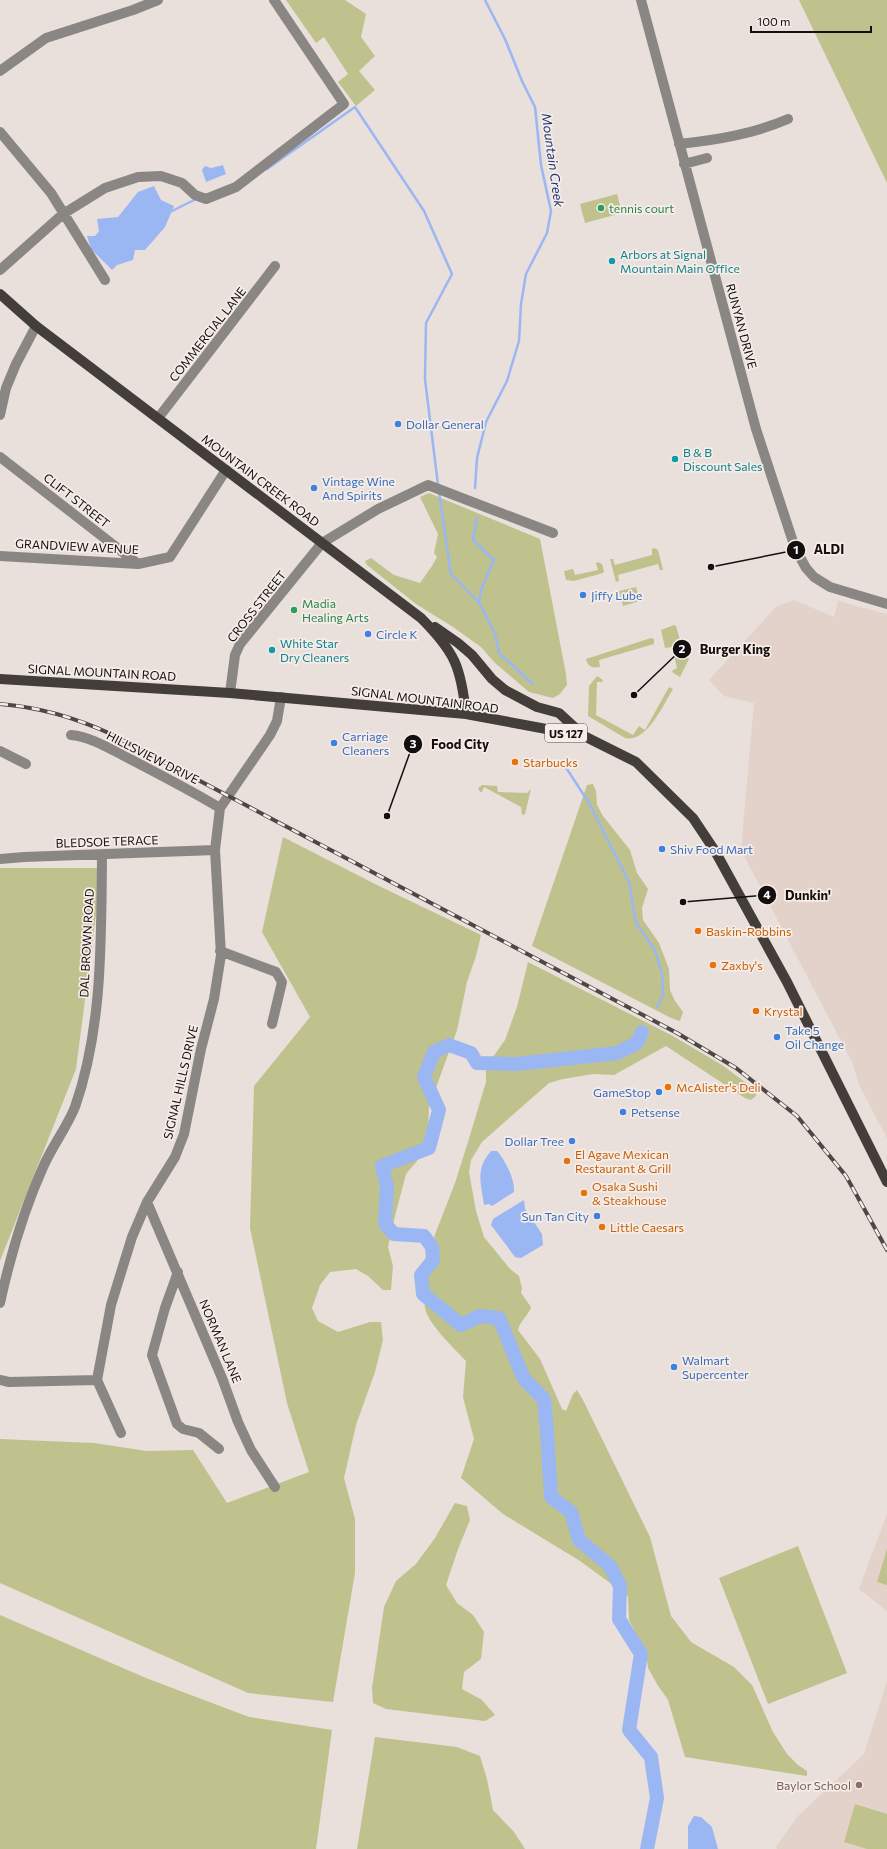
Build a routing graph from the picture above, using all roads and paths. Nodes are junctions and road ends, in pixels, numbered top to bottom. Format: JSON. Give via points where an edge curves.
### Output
{"nodes":[{"id":1,"x":158,"y":0,"type":"edge"},
{"id":2,"x":274,"y":0,"type":"edge"},
{"id":3,"x":641,"y":0,"type":"edge"},
{"id":4,"x":0,"y":72,"type":"edge"},
{"id":5,"x":788,"y":119,"type":"dead end"},
{"id":6,"x":0,"y":132,"type":"edge"},
{"id":7,"x":679,"y":144,"type":"junction"},
{"id":8,"x":707,"y":158,"type":"dead end"},
{"id":9,"x":684,"y":164,"type":"junction"},
{"id":10,"x":63,"y":214,"type":"junction"},
{"id":11,"x":275,"y":266,"type":"dead end"},
{"id":12,"x":0,"y":270,"type":"edge"},
{"id":13,"x":105,"y":280,"type":"dead end"},
{"id":14,"x":0,"y":294,"type":"edge"},
{"id":15,"x":36,"y":326,"type":"junction"},
{"id":16,"x":0,"y":416,"type":"edge"},
{"id":17,"x":159,"y":418,"type":"junction"},
{"id":18,"x":0,"y":457,"type":"edge"},
{"id":19,"x":226,"y":470,"type":"junction"},
{"id":20,"x":553,"y":533,"type":"dead end"},
{"id":21,"x":322,"y":543,"type":"junction"},
{"id":22,"x":0,"y":556,"type":"edge"},
{"id":23,"x":138,"y":564,"type":"junction"},
{"id":24,"x":887,"y":604,"type":"edge"},
{"id":25,"x":421,"y":618,"type":"junction"},
{"id":26,"x":0,"y":679,"type":"edge"},
{"id":27,"x":230,"y":693,"type":"junction"},
{"id":28,"x":281,"y":697,"type":"junction"},
{"id":29,"x":466,"y":714,"type":"junction"},
{"id":30,"x":71,"y":735,"type":"dead end"},
{"id":31,"x":584,"y":736,"type":"junction"},
{"id":32,"x":0,"y":751,"type":"edge"},
{"id":33,"x":26,"y":764,"type":"dead end"},
{"id":34,"x":220,"y":808,"type":"junction"},
{"id":35,"x":215,"y":850,"type":"junction"},
{"id":36,"x":102,"y":856,"type":"junction"},
{"id":37,"x":0,"y":859,"type":"edge"},
{"id":38,"x":220,"y":951,"type":"junction"},
{"id":39,"x":272,"y":1024,"type":"dead end"},
{"id":40,"x":887,"y":1182,"type":"edge"},
{"id":41,"x":147,"y":1202,"type":"junction"},
{"id":42,"x":178,"y":1272,"type":"junction"},
{"id":43,"x":0,"y":1303,"type":"edge"},
{"id":44,"x":0,"y":1380,"type":"edge"},
{"id":45,"x":97,"y":1380,"type":"junction"},
{"id":46,"x":121,"y":1433,"type":"dead end"},
{"id":47,"x":219,"y":1449,"type":"dead end"},
{"id":48,"x":275,"y":1487,"type":"dead end"}],
"edges":[{"from":1,"to":4,"type":"street","via":[[46,38]]},
{"from":2,"to":10,"type":"street","via":[[344,104],[236,187],[206,199],[195,195],[182,183],[161,176],[138,177],[106,188]]},
{"from":3,"to":7,"type":"street","name":"RUNYAN DRIVE"},
{"from":5,"to":7,"type":"street","via":[[748,133],[706,142]]},
{"from":6,"to":10,"type":"street","via":[[51,193]]},
{"from":7,"to":9,"type":"street","name":"RUNYAN DRIVE"},
{"from":8,"to":9,"type":"street"},
{"from":9,"to":24,"type":"street","name":"RUNYAN DRIVE","via":[[756,428],[795,548],[814,577],[830,587]]},
{"from":10,"to":12,"type":"street"},
{"from":10,"to":13,"type":"street"},
{"from":11,"to":17,"type":"street","name":"COMMERCIAL LANE"},
{"from":14,"to":15,"type":"main road","name":"MOUNTAIN CREEK ROAD"},
{"from":15,"to":16,"type":"street","via":[[6,388]]},
{"from":15,"to":17,"type":"main road","name":"MOUNTAIN CREEK ROAD"},
{"from":17,"to":19,"type":"main road","name":"MOUNTAIN CREEK ROAD"},
{"from":18,"to":23,"type":"street","name":"CLIFT STREET"},
{"from":19,"to":21,"type":"main road","name":"MOUNTAIN CREEK ROAD"},
{"from":19,"to":23,"type":"street","name":"GRANDVIEW AVENUE","via":[[170,557]]},
{"from":20,"to":21,"type":"street","name":"CROSS STREET","via":[[428,486],[378,509]]},
{"from":21,"to":25,"type":"main road","name":"MOUNTAIN CREEK ROAD"},
{"from":21,"to":27,"type":"street","name":"CROSS STREET","via":[[240,644],[235,654]]},
{"from":22,"to":23,"type":"street","name":"GRANDVIEW AVENUE"},
{"from":25,"to":29,"type":"main road","name":"MOUNTAIN CREEK ROAD","via":[[440,637],[459,669]]},
{"from":25,"to":31,"type":"main road","via":[[472,655],[505,690],[537,706],[559,713]]},
{"from":26,"to":27,"type":"main road","name":"SIGNAL MOUNTAIN ROAD","number":"US 127"},
{"from":27,"to":28,"type":"main road","name":"SIGNAL MOUNTAIN ROAD","number":"US 127"},
{"from":28,"to":29,"type":"main road","name":"SIGNAL MOUNTAIN ROAD","number":"US 127"},
{"from":28,"to":34,"type":"street","name":"SIGNAL HILLS DRIVE","via":[[277,721],[270,735]]},
{"from":29,"to":31,"type":"main road","name":"SIGNAL MOUNTAIN ROAD","number":"US 127"},
{"from":30,"to":34,"type":"street","name":"HILLSVIEW DRIVE","via":[[81,736],[99,744],[185,787]]},
{"from":31,"to":40,"type":"main road","name":"SIGNAL MOUNTAIN ROAD","number":"US 127","via":[[636,762],[693,818],[706,836],[787,982]]},
{"from":32,"to":33,"type":"street"},
{"from":34,"to":35,"type":"street","name":"SIGNAL HILLS DRIVE"},
{"from":35,"to":36,"type":"street","name":"BLEDSOE TERACE"},
{"from":35,"to":38,"type":"street","name":"SIGNAL HILLS DRIVE"},
{"from":36,"to":37,"type":"street","name":"BLEDSOE TERACE"},
{"from":36,"to":43,"type":"street","name":"DAL BROWN ROAD","via":[[99,982],[88,1057],[74,1107],[44,1165],[22,1223]]},
{"from":38,"to":39,"type":"street","via":[[276,972],[282,982]]},
{"from":38,"to":41,"type":"street","name":"SIGNAL HILLS DRIVE","via":[[214,999],[184,1134],[175,1157]]},
{"from":41,"to":42,"type":"street","name":"NORMAN LANE"},
{"from":41,"to":45,"type":"street","name":"SIGNAL HILLS DRIVE","via":[[132,1237],[111,1305]]},
{"from":42,"to":47,"type":"street","via":[[169,1294],[152,1355],[177,1424],[183,1429],[199,1432]]},
{"from":42,"to":48,"type":"street","name":"NORMAN LANE","via":[[251,1450]]},
{"from":44,"to":45,"type":"street"},
{"from":45,"to":46,"type":"street"}]}
